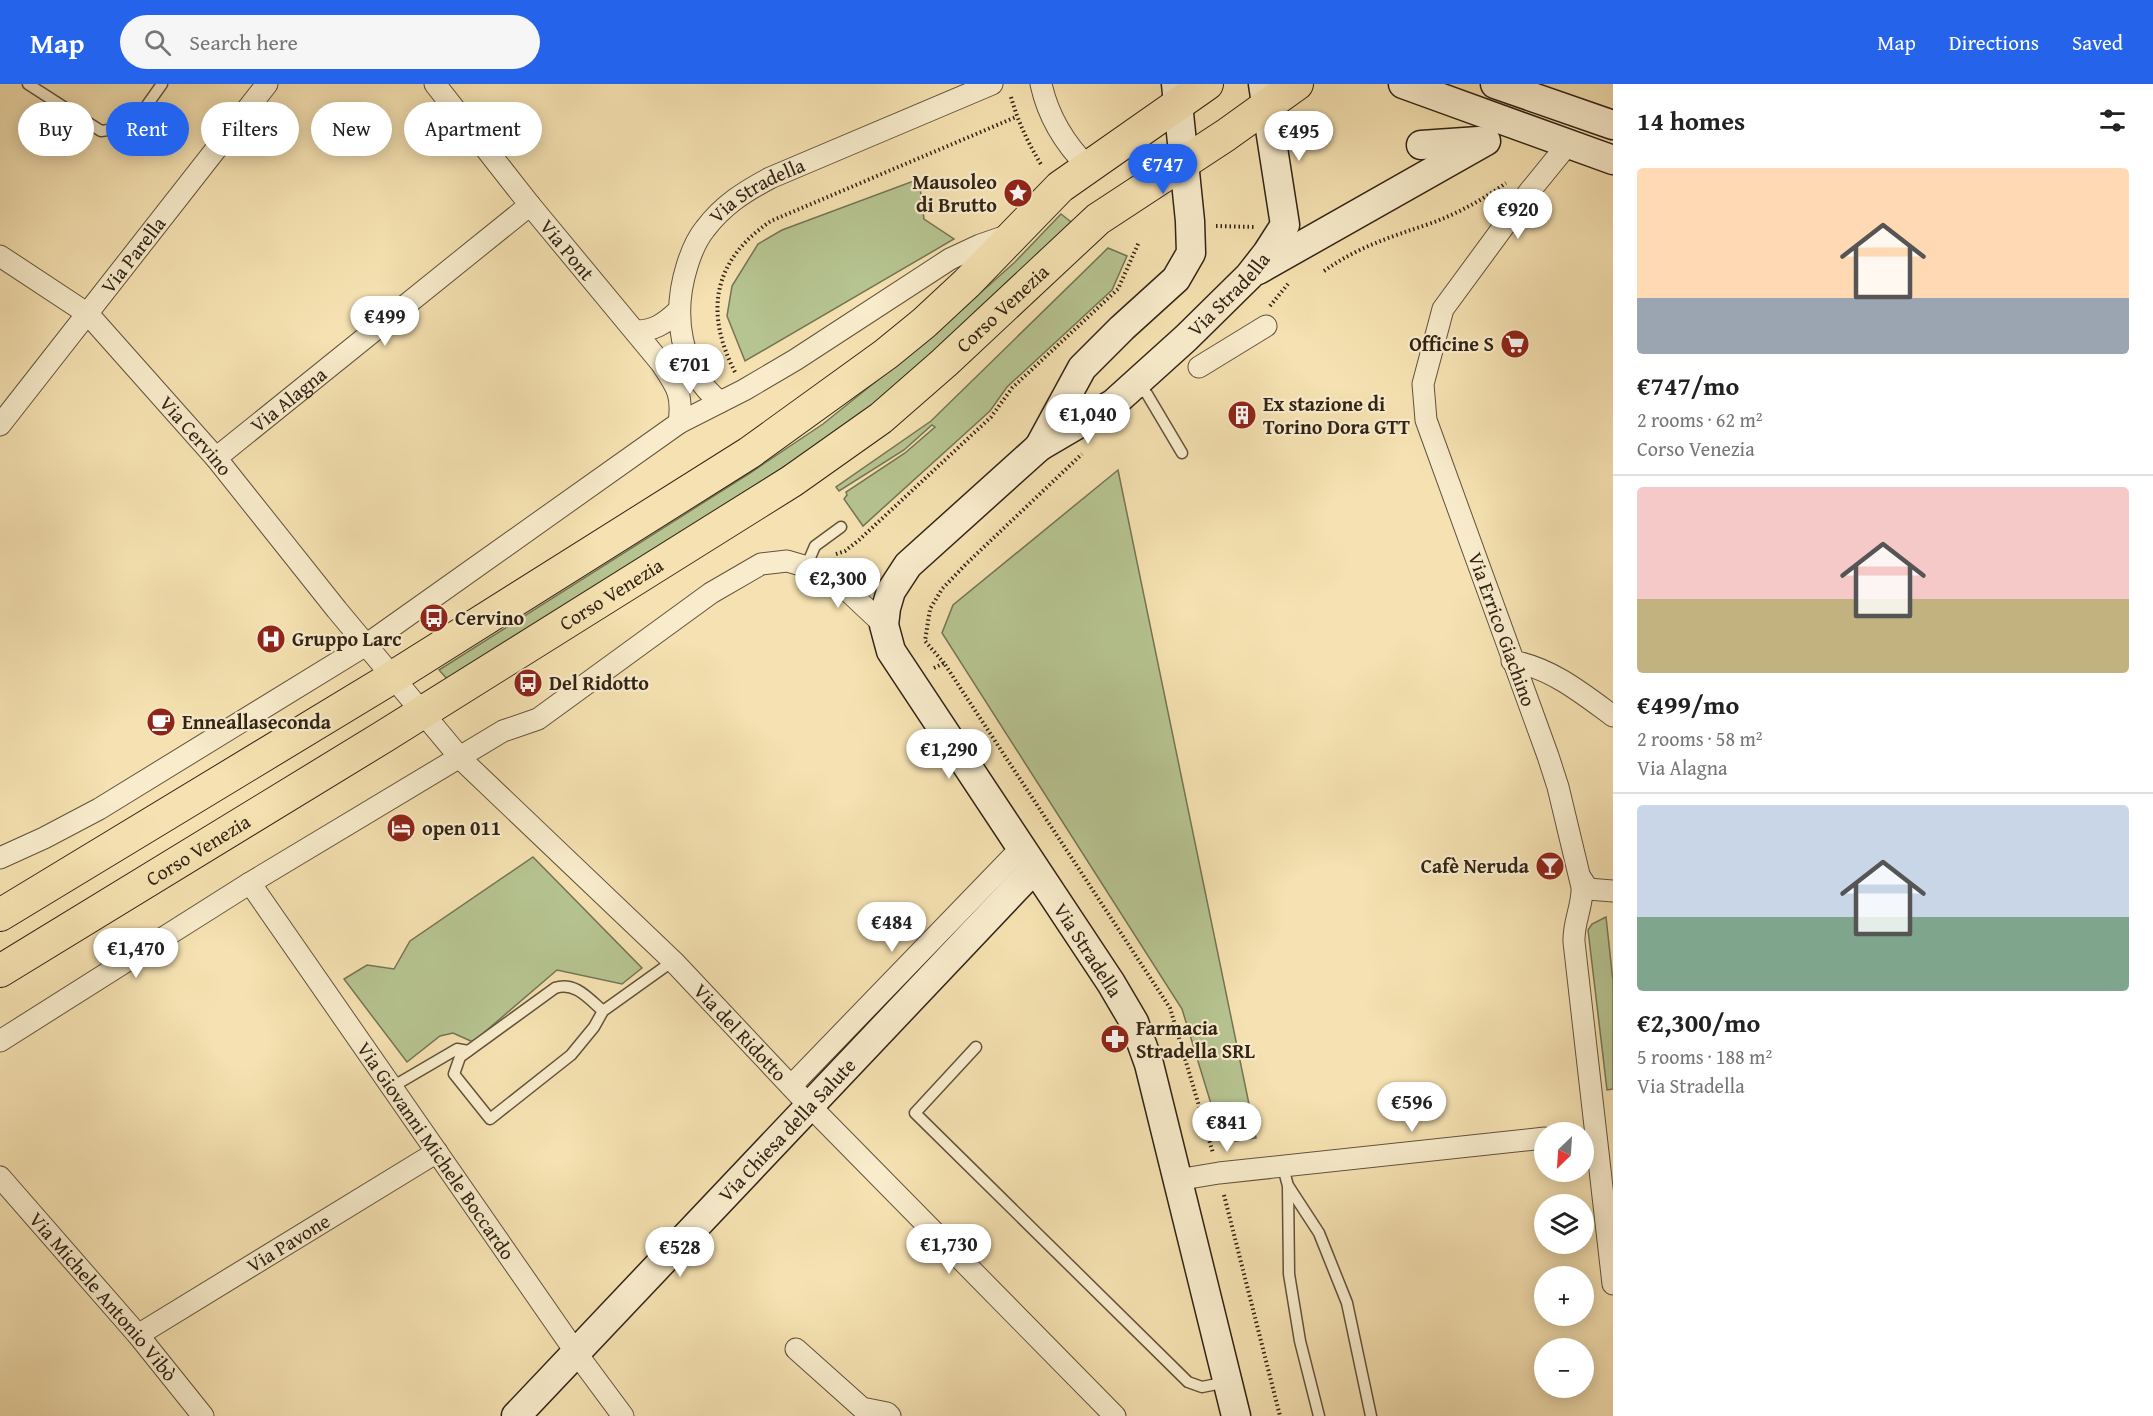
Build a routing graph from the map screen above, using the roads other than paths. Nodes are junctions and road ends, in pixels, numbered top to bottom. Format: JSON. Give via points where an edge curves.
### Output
{"nodes":[{"id":1,"x":28,"y":84,"type":"edge"},
{"id":2,"x":162,"y":84,"type":"edge"},
{"id":3,"x":267,"y":84,"type":"edge"},
{"id":4,"x":435,"y":84,"type":"edge"},
{"id":5,"x":1041,"y":84,"type":"edge"},
{"id":6,"x":1207,"y":84,"type":"edge"},
{"id":7,"x":1297,"y":84,"type":"edge"},
{"id":8,"x":1403,"y":84,"type":"edge"},
{"id":9,"x":1495,"y":84,"type":"edge"},
{"id":10,"x":1000,"y":87,"type":"edge"},
{"id":11,"x":1177,"y":94,"type":"edge"},
{"id":12,"x":1265,"y":95,"type":"edge"},
{"id":13,"x":1613,"y":125,"type":"edge"},
{"id":14,"x":1486,"y":141,"type":"junction"},
{"id":15,"x":1421,"y":145,"type":"dead end"},
{"id":16,"x":1564,"y":149,"type":"junction"},
{"id":17,"x":1613,"y":160,"type":"edge"},
{"id":18,"x":1183,"y":164,"type":"junction"},
{"id":19,"x":1088,"y":167,"type":"junction"},
{"id":20,"x":1613,"y":168,"type":"edge"},
{"id":21,"x":530,"y":205,"type":"junction"},
{"id":22,"x":1018,"y":232,"type":"junction"},
{"id":23,"x":0,"y":256,"type":"edge"},
{"id":24,"x":1248,"y":276,"type":"junction"},
{"id":25,"x":678,"y":311,"type":"junction"},
{"id":26,"x":88,"y":314,"type":"junction"},
{"id":27,"x":1266,"y":318,"type":"road end"},
{"id":28,"x":634,"y":331,"type":"junction"},
{"id":29,"x":1199,"y":367,"type":"dead end"},
{"id":30,"x":1133,"y":384,"type":"junction"},
{"id":31,"x":720,"y":402,"type":"junction"},
{"id":32,"x":679,"y":423,"type":"junction"},
{"id":33,"x":0,"y":425,"type":"edge"},
{"id":34,"x":1039,"y":447,"type":"junction"},
{"id":35,"x":1182,"y":453,"type":"dead end"},
{"id":36,"x":216,"y":458,"type":"junction"},
{"id":37,"x":842,"y":526,"type":"dead end"},
{"id":38,"x":809,"y":563,"type":"junction"},
{"id":39,"x":884,"y":625,"type":"junction"},
{"id":40,"x":366,"y":645,"type":"junction"},
{"id":41,"x":1512,"y":661,"type":"junction"},
{"id":42,"x":393,"y":677,"type":"junction"},
{"id":43,"x":423,"y":713,"type":"junction"},
{"id":44,"x":1613,"y":716,"type":"edge"},
{"id":45,"x":460,"y":758,"type":"junction"},
{"id":46,"x":0,"y":858,"type":"edge"},
{"id":47,"x":1028,"y":859,"type":"junction"},
{"id":48,"x":1580,"y":877,"type":"junction"},
{"id":49,"x":250,"y":883,"type":"junction"},
{"id":50,"x":1613,"y":891,"type":"edge"},
{"id":51,"x":0,"y":915,"type":"edge"},
{"id":52,"x":673,"y":961,"type":"junction"},
{"id":53,"x":0,"y":971,"type":"edge"},
{"id":54,"x":603,"y":1011,"type":"junction"},
{"id":55,"x":0,"y":1041,"type":"edge"},
{"id":56,"x":976,"y":1047,"type":"dead end"},
{"id":57,"x":468,"y":1051,"type":"junction"},
{"id":58,"x":392,"y":1087,"type":"junction"},
{"id":59,"x":800,"y":1096,"type":"junction"},
{"id":60,"x":1598,"y":1132,"type":"edge"},
{"id":61,"x":1534,"y":1140,"type":"edge"},
{"id":62,"x":437,"y":1152,"type":"junction"},
{"id":63,"x":0,"y":1177,"type":"edge"},
{"id":64,"x":1286,"y":1177,"type":"junction"},
{"id":65,"x":1177,"y":1180,"type":"junction"},
{"id":66,"x":1613,"y":1284,"type":"edge"},
{"id":67,"x":138,"y":1335,"type":"junction"},
{"id":68,"x":796,"y":1349,"type":"dead end"},
{"id":69,"x":577,"y":1354,"type":"junction"},
{"id":70,"x":1227,"y":1382,"type":"junction"},
{"id":71,"x":203,"y":1416,"type":"edge"},
{"id":72,"x":516,"y":1416,"type":"edge"},
{"id":73,"x":623,"y":1416,"type":"edge"},
{"id":74,"x":890,"y":1416,"type":"edge"},
{"id":75,"x":1115,"y":1416,"type":"edge"},
{"id":76,"x":1236,"y":1416,"type":"edge"},
{"id":77,"x":1319,"y":1416,"type":"edge"},
{"id":78,"x":1371,"y":1416,"type":"edge"}],
"edges":[{"from":1,"to":2,"type":"lane","via":[[101,130],[123,128],[140,115]]},
{"from":3,"to":26,"type":"street","name":"Via Parella"},
{"from":4,"to":21,"type":"street","name":"Via Pont"},
{"from":5,"to":19,"type":"street","via":[[1057,128]]},
{"from":6,"to":11,"type":"main road"},
{"from":7,"to":12,"type":"main road","name":"Corso Venezia"},
{"from":8,"to":17,"type":"street"},
{"from":9,"to":13,"type":"street"},
{"from":10,"to":25,"type":"street","name":"Via Stradella","via":[[770,178],[738,196],[703,230],[686,272]]},
{"from":11,"to":18,"type":"street","name":"Via Stradella"},
{"from":11,"to":19,"type":"main road"},
{"from":12,"to":18,"type":"main road","name":"Corso Venezia"},
{"from":12,"to":24,"type":"street","name":"Via Stradella","via":[[1285,225]]},
{"from":14,"to":15,"type":"street"},
{"from":14,"to":16,"type":"street"},
{"from":14,"to":24,"type":"street"},
{"from":16,"to":20,"type":"street"},
{"from":16,"to":41,"type":"street","name":"Via Errico Giachino","via":[[1443,309],[1423,384],[1426,420]]},
{"from":18,"to":34,"type":"street","name":"Via Stradella","via":[[1191,253],[1183,270],[1082,368]]},
{"from":18,"to":43,"type":"main road","name":"Corso Venezia","via":[[1098,219],[881,418],[792,481]]},
{"from":19,"to":22,"type":"main road","via":[[1060,187]]},
{"from":21,"to":28,"type":"street","name":"Via Pont"},
{"from":21,"to":36,"type":"street","name":"Via Alagna"},
{"from":22,"to":31,"type":"street","via":[[950,259],[795,360]]},
{"from":22,"to":42,"type":"main road","via":[[924,323],[802,415]]},
{"from":23,"to":26,"type":"street","name":"Via Cervino"},
{"from":24,"to":30,"type":"street","name":"Via Stradella"},
{"from":25,"to":28,"type":"street","via":[[654,329]]},
{"from":25,"to":31,"type":"street","name":"Via Stradella","via":[[694,373],[705,390]]},
{"from":26,"to":33,"type":"street","name":"Via Parella"},
{"from":26,"to":36,"type":"street","name":"Via Cervino"},
{"from":27,"to":29,"type":"street"},
{"from":28,"to":32,"type":"street","name":"Via Pont","via":[[662,363],[679,393]]},
{"from":30,"to":34,"type":"street","name":"Via Stradella","via":[[1114,403]]},
{"from":30,"to":35,"type":"lane","via":[[1147,394]]},
{"from":31,"to":32,"type":"street"},
{"from":32,"to":40,"type":"street"},
{"from":34,"to":39,"type":"street","name":"Via Stradella","via":[[908,566],[891,591]]},
{"from":36,"to":40,"type":"street","name":"Via Cervino"},
{"from":37,"to":38,"type":"lane","via":[[815,546]]},
{"from":38,"to":39,"type":"street","name":"Via Stradella","via":[[850,593]]},
{"from":38,"to":45,"type":"street","via":[[760,564],[711,593],[538,719],[502,731]]},
{"from":39,"to":47,"type":"street","name":"Via Stradella","via":[[891,651]]},
{"from":40,"to":42,"type":"street","name":"Via Cervino"},
{"from":40,"to":46,"type":"street","via":[[99,809]]},
{"from":41,"to":44,"type":"street","via":[[1551,674]]},
{"from":41,"to":48,"type":"street","name":"Via Errico Giachino","via":[[1558,787]]},
{"from":42,"to":43,"type":"street","name":"Via Cervino"},
{"from":42,"to":51,"type":"main road"},
{"from":43,"to":45,"type":"street","name":"Via del Ridotto"},
{"from":43,"to":53,"type":"main road","name":"Corso Venezia"},
{"from":45,"to":49,"type":"street"},
{"from":45,"to":52,"type":"street","name":"Via del Ridotto"},
{"from":47,"to":59,"type":"street","name":"Via Chiesa della Salute"},
{"from":47,"to":65,"type":"street","name":"Via Stradella","via":[[1134,1022],[1149,1064]]},
{"from":48,"to":50,"type":"street","via":[[1588,888]]},
{"from":48,"to":60,"type":"street","name":"Via Errico Giachino","via":[[1582,895],[1574,933]]},
{"from":49,"to":55,"type":"street"},
{"from":49,"to":58,"type":"street","name":"Via Giovanni Michele Boccardo"},
{"from":52,"to":54,"type":"lane"},
{"from":52,"to":59,"type":"street","name":"Via del Ridotto"},
{"from":54,"to":57,"type":"lane","via":[[573,987],[561,986]]},
{"from":54,"to":57,"type":"lane","via":[[571,1054],[490,1119],[454,1074],[460,1057]]},
{"from":56,"to":70,"type":"lane","via":[[915,1113],[1188,1382],[1202,1387]]},
{"from":57,"to":58,"type":"lane","via":[[457,1049]]},
{"from":58,"to":62,"type":"street","name":"Via Giovanni Michele Boccardo"},
{"from":59,"to":69,"type":"street","name":"Via Chiesa della Salute"},
{"from":59,"to":75,"type":"street","name":"Via del Ridotto"},
{"from":60,"to":66,"type":"street","name":"Via Errico Giachino"},
{"from":61,"to":64,"type":"street"},
{"from":62,"to":67,"type":"street","name":"Via Pavone"},
{"from":62,"to":69,"type":"street","name":"Via Giovanni Michele Boccardo"},
{"from":63,"to":67,"type":"street","name":"Via Michele Antonio Vibò"},
{"from":64,"to":65,"type":"street","via":[[1219,1173]]},
{"from":64,"to":77,"type":"lane","via":[[1289,1274],[1300,1341]]},
{"from":64,"to":78,"type":"lane","via":[[1319,1233],[1347,1304]]},
{"from":65,"to":70,"type":"street","name":"Via Stradella"},
{"from":67,"to":71,"type":"street","name":"Via Michele Antonio Vibò"},
{"from":68,"to":74,"type":"street","via":[[862,1408]]},
{"from":69,"to":72,"type":"street","name":"Via Chiesa della Salute"},
{"from":69,"to":73,"type":"street","name":"Via Giovanni Michele Boccardo"},
{"from":70,"to":76,"type":"street","name":"Via Stradella"}]}
